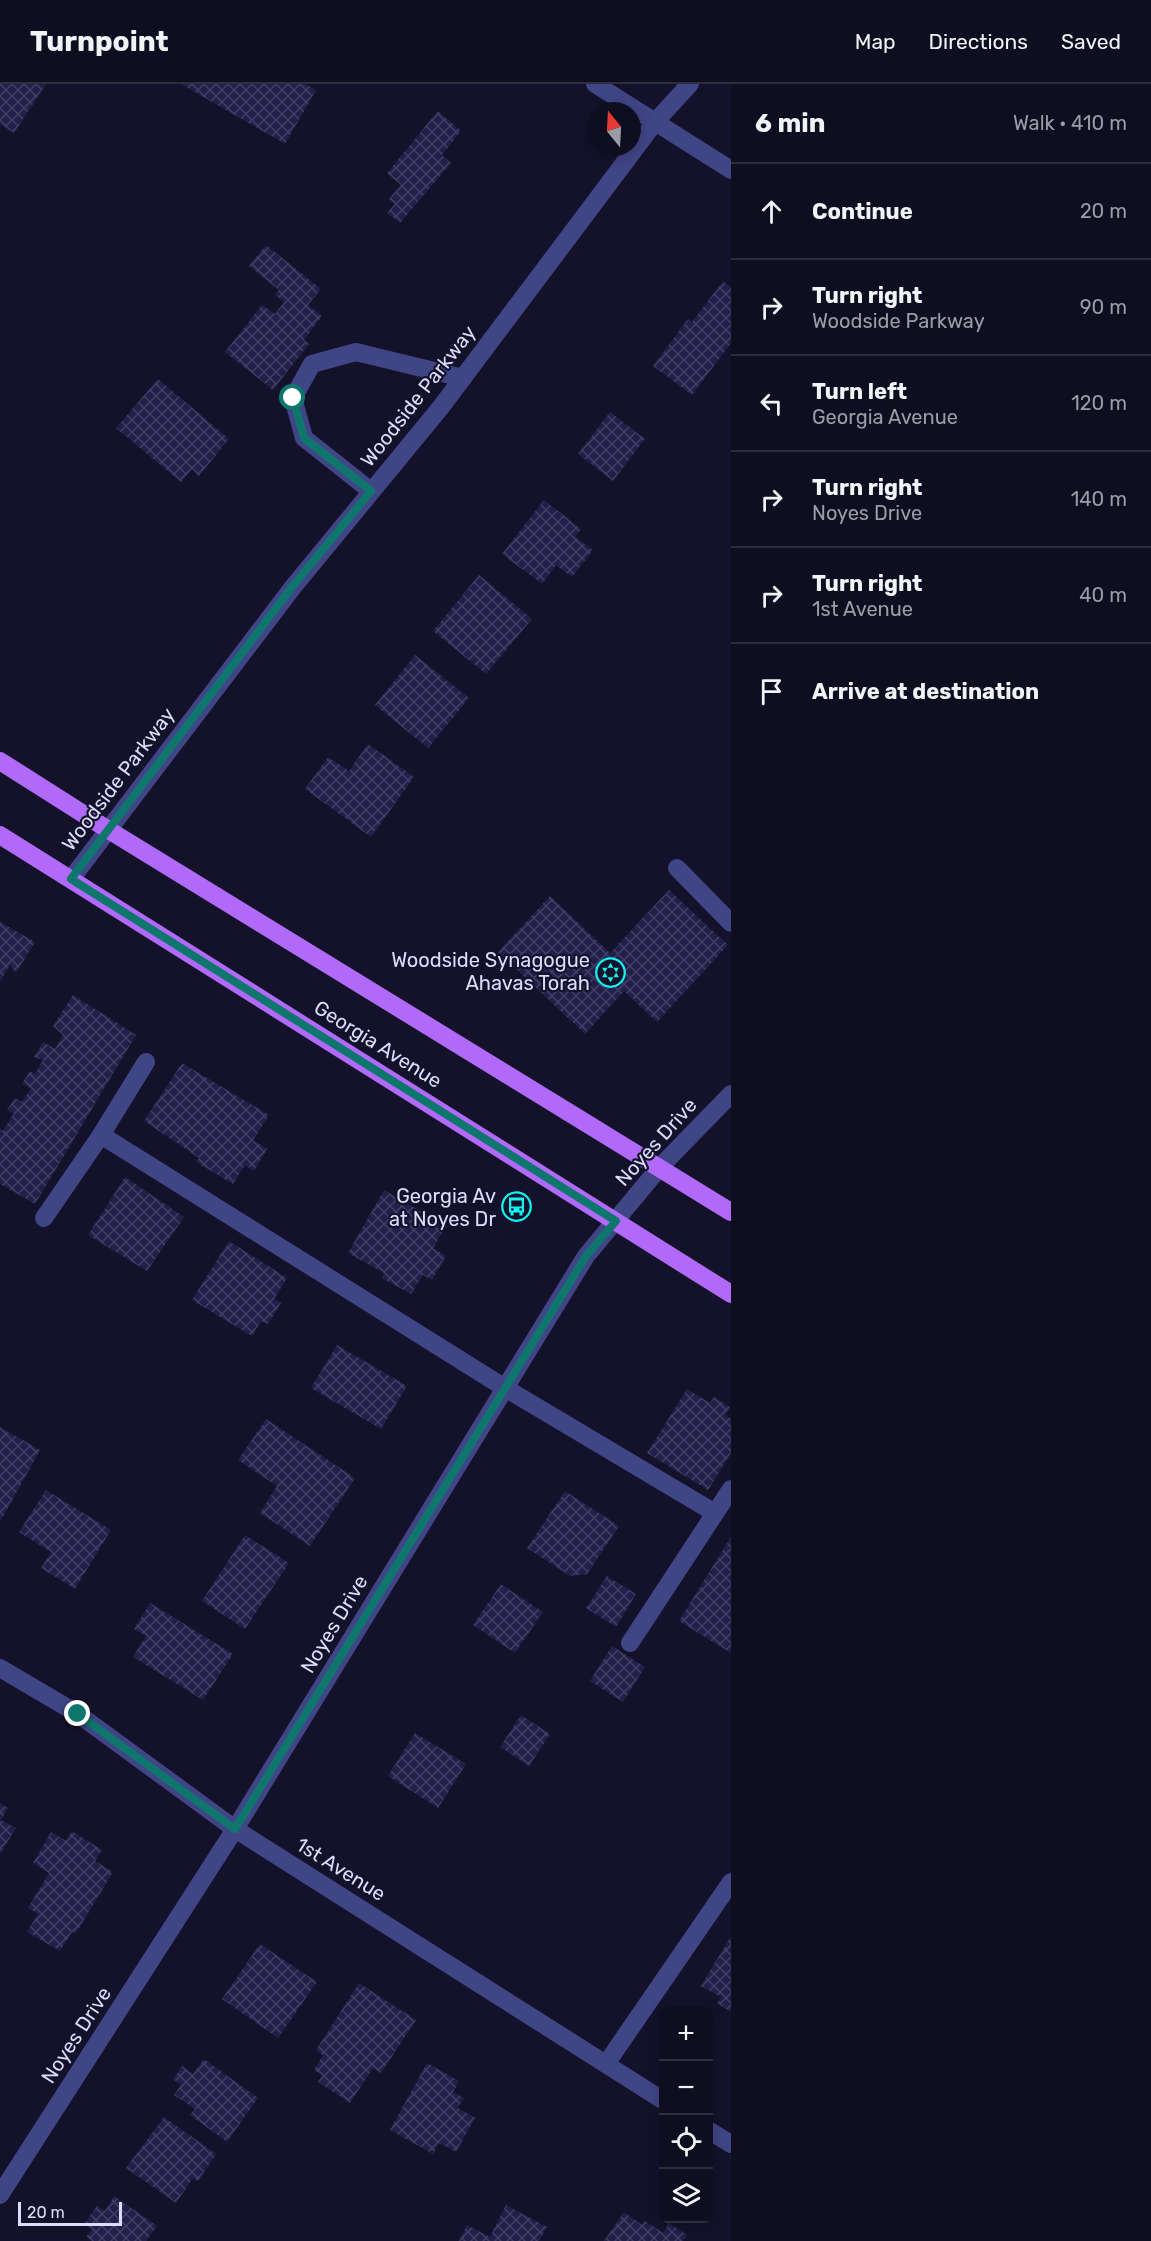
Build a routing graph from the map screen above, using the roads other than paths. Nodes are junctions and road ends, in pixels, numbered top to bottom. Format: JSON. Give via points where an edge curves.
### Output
{"nodes":[{"id":1,"x":595,"y":84,"type":"edge"},
{"id":2,"x":690,"y":84,"type":"edge"},
{"id":3,"x":655,"y":122,"type":"junction"},
{"id":4,"x":731,"y":170,"type":"edge"},
{"id":5,"x":463,"y":378,"type":"junction"},
{"id":6,"x":371,"y":491,"type":"junction"},
{"id":7,"x":0,"y":761,"type":"edge"},
{"id":8,"x":106,"y":829,"type":"junction"},
{"id":9,"x":0,"y":835,"type":"edge"},
{"id":10,"x":677,"y":868,"type":"dead end"},
{"id":11,"x":71,"y":879,"type":"junction"},
{"id":12,"x":731,"y":923,"type":"edge"},
{"id":13,"x":146,"y":1062,"type":"dead end"},
{"id":14,"x":731,"y":1094,"type":"edge"},
{"id":15,"x":101,"y":1135,"type":"junction"},
{"id":16,"x":660,"y":1167,"type":"junction"},
{"id":17,"x":731,"y":1212,"type":"edge"},
{"id":18,"x":44,"y":1218,"type":"dead end"},
{"id":19,"x":616,"y":1221,"type":"junction"},
{"id":20,"x":731,"y":1294,"type":"edge"},
{"id":21,"x":505,"y":1388,"type":"junction"},
{"id":22,"x":731,"y":1489,"type":"edge"},
{"id":23,"x":715,"y":1513,"type":"junction"},
{"id":24,"x":630,"y":1643,"type":"dead end"},
{"id":25,"x":0,"y":1668,"type":"edge"},
{"id":26,"x":235,"y":1829,"type":"junction"},
{"id":27,"x":731,"y":1882,"type":"edge"},
{"id":28,"x":606,"y":2064,"type":"junction"},
{"id":29,"x":659,"y":2098,"type":"edge"},
{"id":30,"x":713,"y":2133,"type":"edge"},
{"id":31,"x":731,"y":2144,"type":"edge"},
{"id":32,"x":0,"y":2196,"type":"edge"}],
"edges":[{"from":1,"to":3,"type":"street"},
{"from":2,"to":3,"type":"street","name":"Woodside Parkway"},
{"from":3,"to":4,"type":"street"},
{"from":3,"to":5,"type":"street","name":"Woodside Parkway"},
{"from":5,"to":6,"type":"street","name":"Woodside Parkway"},
{"from":5,"to":6,"type":"street","via":[[356,352],[312,364],[293,398],[304,438]]},
{"from":6,"to":8,"type":"street","name":"Woodside Parkway"},
{"from":7,"to":8,"type":"main road","name":"Georgia Avenue"},
{"from":8,"to":11,"type":"street","name":"Woodside Parkway"},
{"from":8,"to":16,"type":"main road","name":"Georgia Avenue"},
{"from":9,"to":11,"type":"main road","name":"Georgia Avenue"},
{"from":10,"to":12,"type":"street"},
{"from":11,"to":19,"type":"main road","name":"Georgia Avenue"},
{"from":13,"to":15,"type":"street"},
{"from":14,"to":16,"type":"street","name":"Noyes Drive"},
{"from":15,"to":18,"type":"street"},
{"from":15,"to":21,"type":"street"},
{"from":16,"to":17,"type":"main road","name":"Georgia Avenue"},
{"from":16,"to":19,"type":"street","name":"Noyes Drive"},
{"from":19,"to":20,"type":"main road","name":"Georgia Avenue"},
{"from":19,"to":21,"type":"street","name":"Noyes Drive","via":[[586,1256]]},
{"from":21,"to":23,"type":"street"},
{"from":21,"to":26,"type":"street","name":"Noyes Drive"},
{"from":22,"to":23,"type":"street"},
{"from":23,"to":24,"type":"street"},
{"from":25,"to":26,"type":"street","name":"1st Avenue","via":[[78,1714]]},
{"from":26,"to":28,"type":"street","name":"1st Avenue"},
{"from":26,"to":32,"type":"street","name":"Noyes Drive"},
{"from":27,"to":28,"type":"street"},
{"from":28,"to":29,"type":"street","name":"1st Avenue"},
{"from":30,"to":31,"type":"street"}]}
